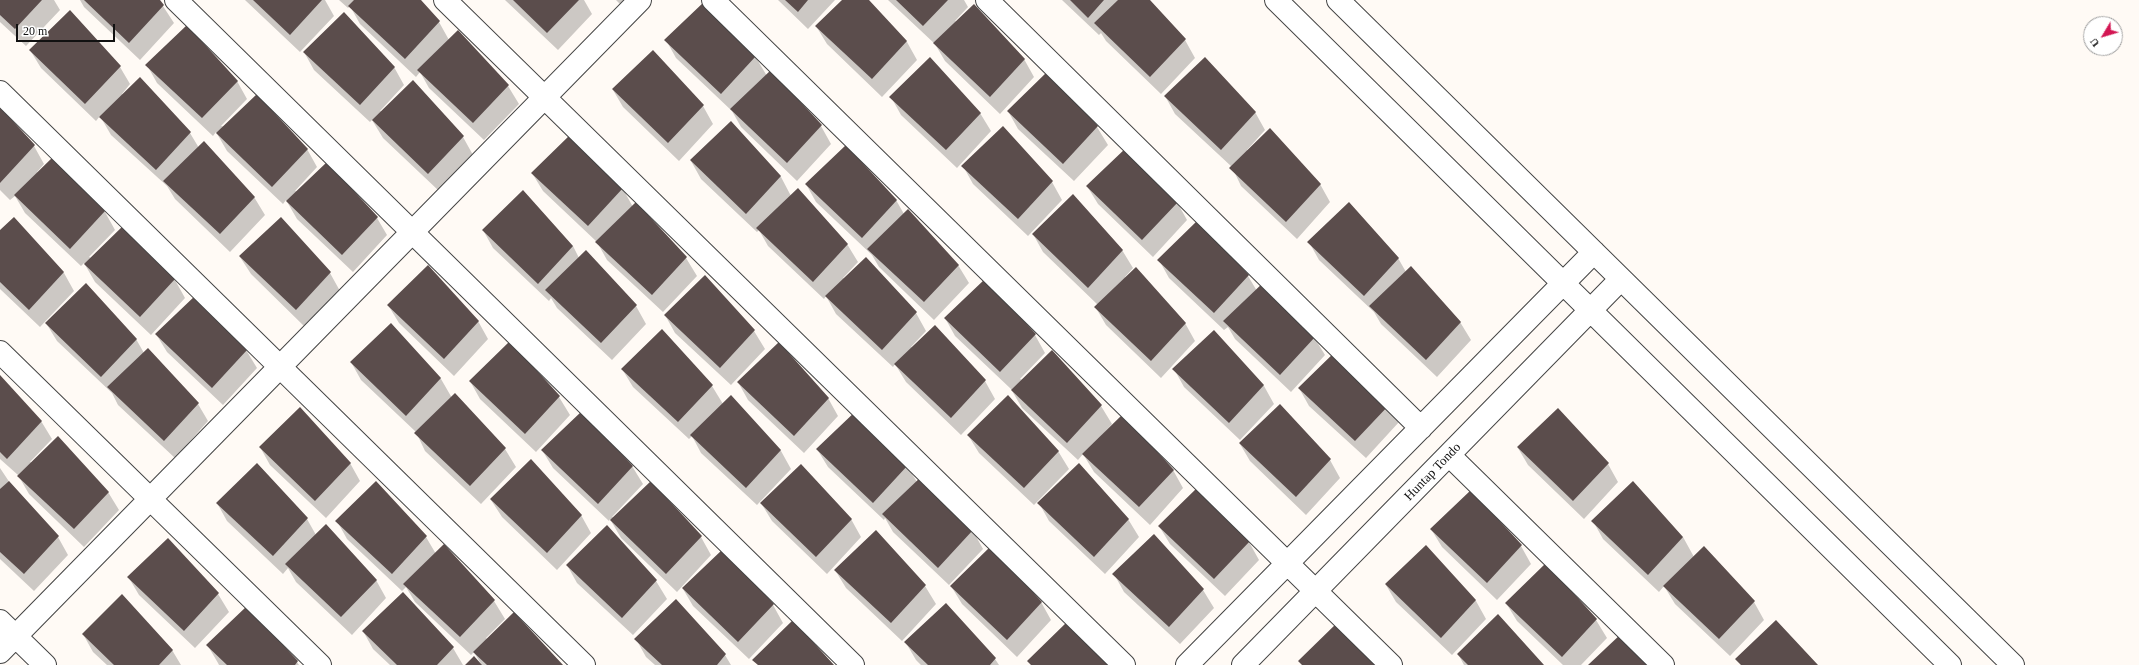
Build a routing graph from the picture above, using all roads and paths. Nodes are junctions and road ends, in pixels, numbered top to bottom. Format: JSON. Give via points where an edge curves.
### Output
{"nodes":[{"id":1,"x":176,"y":0,"type":"edge"},
{"id":2,"x":445,"y":0,"type":"edge"},
{"id":3,"x":640,"y":0,"type":"edge"},
{"id":4,"x":713,"y":0,"type":"edge"},
{"id":5,"x":987,"y":0,"type":"edge"},
{"id":6,"x":1276,"y":0,"type":"edge"},
{"id":7,"x":1338,"y":0,"type":"edge"},
{"id":8,"x":0,"y":92,"type":"edge"},
{"id":9,"x":545,"y":98,"type":"junction"},
{"id":10,"x":412,"y":232,"type":"junction"},
{"id":11,"x":1594,"y":252,"type":"junction"},
{"id":12,"x":1622,"y":279,"type":"junction"},
{"id":13,"x":1563,"y":283,"type":"junction"},
{"id":14,"x":1591,"y":311,"type":"junction"},
{"id":15,"x":0,"y":352,"type":"edge"},
{"id":16,"x":280,"y":366,"type":"junction"},
{"id":17,"x":1421,"y":428,"type":"junction"},
{"id":18,"x":1449,"y":455,"type":"junction"},
{"id":19,"x":150,"y":499,"type":"junction"},
{"id":20,"x":1287,"y":563,"type":"junction"},
{"id":21,"x":1316,"y":591,"type":"junction"},
{"id":22,"x":0,"y":621,"type":"edge"},
{"id":23,"x":16,"y":636,"type":"junction"},
{"id":24,"x":0,"y":652,"type":"edge"},
{"id":25,"x":45,"y":665,"type":"edge"},
{"id":26,"x":320,"y":665,"type":"edge"},
{"id":27,"x":584,"y":665,"type":"edge"},
{"id":28,"x":853,"y":665,"type":"edge"},
{"id":29,"x":1124,"y":665,"type":"edge"},
{"id":30,"x":1187,"y":665,"type":"edge"},
{"id":31,"x":1244,"y":665,"type":"edge"},
{"id":32,"x":1391,"y":665,"type":"edge"},
{"id":33,"x":1663,"y":665,"type":"edge"},
{"id":34,"x":1950,"y":665,"type":"edge"},
{"id":35,"x":2013,"y":665,"type":"edge"}],
"edges":[{"from":1,"to":10,"type":"street"},
{"from":2,"to":9,"type":"street"},
{"from":3,"to":9,"type":"street"},
{"from":4,"to":20,"type":"street"},
{"from":5,"to":17,"type":"street"},
{"from":6,"to":13,"type":"street"},
{"from":7,"to":11,"type":"street"},
{"from":8,"to":16,"type":"street"},
{"from":9,"to":10,"type":"street"},
{"from":9,"to":29,"type":"street"},
{"from":10,"to":16,"type":"street"},
{"from":10,"to":28,"type":"street"},
{"from":11,"to":12,"type":"street"},
{"from":11,"to":13,"type":"street"},
{"from":12,"to":14,"type":"street","name":"Huntap Tondo"},
{"from":12,"to":35,"type":"street"},
{"from":13,"to":14,"type":"street"},
{"from":13,"to":17,"type":"street"},
{"from":14,"to":18,"type":"street","name":"Huntap Tondo"},
{"from":14,"to":34,"type":"street"},
{"from":15,"to":19,"type":"street"},
{"from":16,"to":19,"type":"street"},
{"from":16,"to":27,"type":"street"},
{"from":17,"to":20,"type":"street"},
{"from":18,"to":21,"type":"street","name":"Huntap Tondo"},
{"from":18,"to":33,"type":"street"},
{"from":19,"to":23,"type":"street"},
{"from":19,"to":26,"type":"street"},
{"from":20,"to":21,"type":"street"},
{"from":20,"to":30,"type":"street"},
{"from":21,"to":31,"type":"street","name":"Huntap Tondo"},
{"from":21,"to":32,"type":"street"},
{"from":22,"to":23,"type":"street"},
{"from":23,"to":24,"type":"street"},
{"from":23,"to":25,"type":"street"}]}
